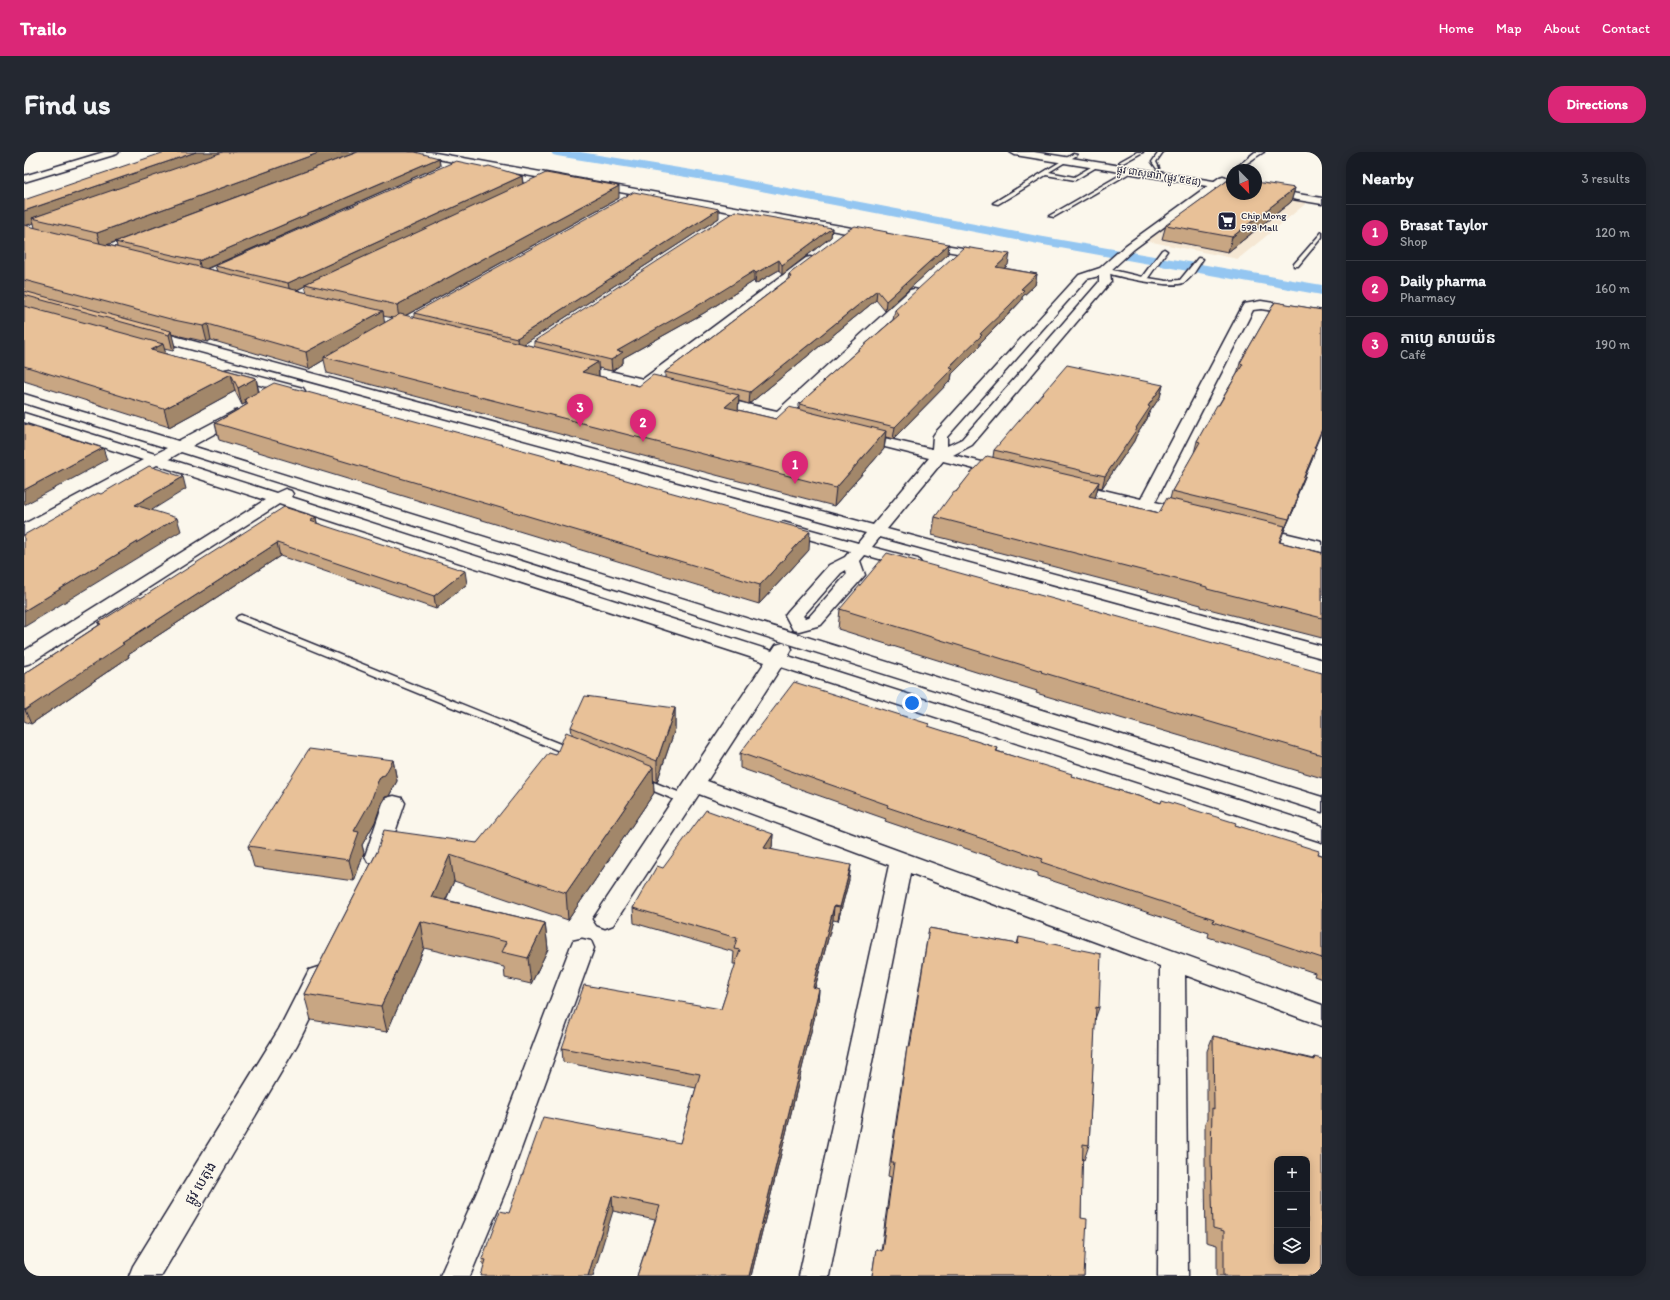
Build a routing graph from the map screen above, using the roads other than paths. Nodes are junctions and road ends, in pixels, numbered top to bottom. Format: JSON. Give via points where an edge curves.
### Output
{"nodes":[{"id":1,"x":114,"y":152,"type":"edge"},
{"id":2,"x":415,"y":152,"type":"edge"},
{"id":3,"x":1015,"y":152,"type":"edge"},
{"id":4,"x":1054,"y":152,"type":"edge"},
{"id":5,"x":1141,"y":152,"type":"edge"},
{"id":6,"x":1161,"y":152,"type":"edge"},
{"id":7,"x":1262,"y":152,"type":"edge"},
{"id":8,"x":1071,"y":158,"type":"junction"},
{"id":9,"x":464,"y":162,"type":"junction"},
{"id":10,"x":1121,"y":162,"type":"junction"},
{"id":11,"x":1242,"y":164,"type":"edge"},
{"id":12,"x":1098,"y":165,"type":"junction"},
{"id":13,"x":450,"y":168,"type":"edge"},
{"id":14,"x":1157,"y":168,"type":"junction"},
{"id":15,"x":1131,"y":170,"type":"junction"},
{"id":16,"x":1045,"y":173,"type":"junction"},
{"id":17,"x":551,"y":177,"type":"junction"},
{"id":18,"x":24,"y":179,"type":"edge"},
{"id":19,"x":1224,"y":181,"type":"edge"},
{"id":20,"x":536,"y":184,"type":"edge"},
{"id":21,"x":1262,"y":185,"type":"edge"},
{"id":22,"x":1262,"y":191,"type":"edge"},
{"id":23,"x":639,"y":193,"type":"junction"},
{"id":24,"x":1322,"y":194,"type":"edge"},
{"id":25,"x":626,"y":201,"type":"edge"},
{"id":26,"x":1322,"y":201,"type":"edge"},
{"id":27,"x":996,"y":203,"type":"dead end"},
{"id":28,"x":740,"y":211,"type":"junction"},
{"id":29,"x":1052,"y":216,"type":"dead end"},
{"id":30,"x":727,"y":220,"type":"edge"},
{"id":31,"x":848,"y":231,"type":"junction"},
{"id":32,"x":1322,"y":234,"type":"edge"},
{"id":33,"x":886,"y":237,"type":"edge"},
{"id":34,"x":836,"y":240,"type":"edge"},
{"id":35,"x":908,"y":241,"type":"edge"},
{"id":36,"x":961,"y":251,"type":"junction"},
{"id":37,"x":1164,"y":251,"type":"dead end"},
{"id":38,"x":817,"y":255,"type":"edge"},
{"id":39,"x":995,"y":256,"type":"edge"},
{"id":40,"x":1200,"y":259,"type":"dead end"},
{"id":41,"x":949,"y":261,"type":"edge"},
{"id":42,"x":1296,"y":265,"type":"dead end"},
{"id":43,"x":1108,"y":266,"type":"junction"},
{"id":44,"x":1144,"y":279,"type":"junction"},
{"id":45,"x":926,"y":283,"type":"edge"},
{"id":46,"x":1065,"y":297,"type":"junction"},
{"id":47,"x":1089,"y":302,"type":"junction"},
{"id":48,"x":1322,"y":315,"type":"edge"},
{"id":49,"x":136,"y":330,"type":"edge"},
{"id":50,"x":1029,"y":338,"type":"junction"},
{"id":51,"x":1054,"y":342,"type":"junction"},
{"id":52,"x":237,"y":357,"type":"junction"},
{"id":53,"x":557,"y":363,"type":"edge"},
{"id":54,"x":327,"y":366,"type":"edge"},
{"id":55,"x":308,"y":377,"type":"junction"},
{"id":56,"x":646,"y":384,"type":"junction"},
{"id":57,"x":287,"y":388,"type":"junction"},
{"id":58,"x":683,"y":393,"type":"edge"},
{"id":59,"x":316,"y":396,"type":"edge"},
{"id":60,"x":698,"y":397,"type":"edge"},
{"id":61,"x":24,"y":398,"type":"edge"},
{"id":62,"x":268,"y":399,"type":"edge"},
{"id":63,"x":393,"y":400,"type":"junction"},
{"id":64,"x":249,"y":409,"type":"edge"},
{"id":65,"x":378,"y":409,"type":"edge"},
{"id":66,"x":68,"y":412,"type":"junction"},
{"id":67,"x":780,"y":416,"type":"junction"},
{"id":68,"x":24,"y":417,"type":"edge"},
{"id":69,"x":44,"y":423,"type":"junction"},
{"id":70,"x":818,"y":426,"type":"edge"},
{"id":71,"x":24,"y":433,"type":"edge"},
{"id":72,"x":848,"y":433,"type":"edge"},
{"id":73,"x":179,"y":447,"type":"junction"},
{"id":74,"x":574,"y":449,"type":"junction"},
{"id":75,"x":939,"y":456,"type":"junction"},
{"id":76,"x":156,"y":459,"type":"junction"},
{"id":77,"x":559,"y":460,"type":"edge"},
{"id":78,"x":1019,"y":475,"type":"edge"},
{"id":79,"x":1056,"y":484,"type":"edge"},
{"id":80,"x":300,"y":485,"type":"junction"},
{"id":81,"x":278,"y":498,"type":"junction"},
{"id":82,"x":1146,"y":504,"type":"junction"},
{"id":83,"x":1200,"y":517,"type":"edge"},
{"id":84,"x":772,"y":524,"type":"edge"},
{"id":85,"x":1238,"y":527,"type":"edge"},
{"id":86,"x":24,"y":531,"type":"edge"},
{"id":87,"x":876,"y":531,"type":"junction"},
{"id":88,"x":1322,"y":547,"type":"edge"},
{"id":89,"x":525,"y":555,"type":"junction"},
{"id":90,"x":856,"y":555,"type":"junction"},
{"id":91,"x":930,"y":568,"type":"edge"},
{"id":92,"x":503,"y":571,"type":"junction"},
{"id":93,"x":241,"y":618,"type":"dead end"},
{"id":94,"x":794,"y":632,"type":"junction"},
{"id":95,"x":1322,"y":652,"type":"edge"},
{"id":96,"x":24,"y":659,"type":"edge"},
{"id":97,"x":777,"y":659,"type":"junction"},
{"id":98,"x":1100,"y":735,"type":"junction"},
{"id":99,"x":581,"y":757,"type":"edge"},
{"id":100,"x":1087,"y":759,"type":"junction"},
{"id":101,"x":632,"y":778,"type":"edge"},
{"id":102,"x":689,"y":792,"type":"junction"},
{"id":103,"x":394,"y":803,"type":"dead end"},
{"id":104,"x":1322,"y":805,"type":"edge"},
{"id":105,"x":1322,"y":834,"type":"edge"},
{"id":106,"x":901,"y":861,"type":"junction"},
{"id":107,"x":369,"y":878,"type":"edge"},
{"id":108,"x":605,"y":919,"type":"dead end"},
{"id":109,"x":582,"y":948,"type":"dead end"},
{"id":110,"x":327,"y":961,"type":"edge"},
{"id":111,"x":1172,"y":961,"type":"junction"},
{"id":112,"x":1322,"y":1016,"type":"edge"},
{"id":113,"x":144,"y":1276,"type":"edge"},
{"id":114,"x":454,"y":1276,"type":"edge"},
{"id":115,"x":814,"y":1276,"type":"edge"},
{"id":116,"x":1173,"y":1276,"type":"edge"}],
"edges":[{"from":1,"to":18,"type":"street"},
{"from":2,"to":9,"type":"street"},
{"from":3,"to":8,"type":"main road","name":"ផ្លូវ ជាសុផារ៉ា (ផ្លូវ ៥៩៨)"},
{"from":4,"to":8,"type":"main road","name":"ផ្លូវ ជាសុផារ៉ា (ផ្លូវ ៥៩៨)"},
{"from":5,"to":10,"type":"lane"},
{"from":6,"to":14,"type":"lane","via":[[1154,162]]},
{"from":7,"to":11,"type":"lane"},
{"from":8,"to":10,"type":"main road","name":"ផ្លូវ ជាសុផារ៉ា (ផ្លូវ ៥៩៨)"},
{"from":8,"to":12,"type":"main road","name":"ផ្លូវ ជាសុផារ៉ា (ផ្លូវ ៥៩៨)"},
{"from":8,"to":16,"type":"lane"},
{"from":9,"to":13,"type":"street"},
{"from":9,"to":17,"type":"street"},
{"from":10,"to":14,"type":"main road","name":"ផ្លូវ ជាសុផារ៉ា (ផ្លូវ ៥៩៨)"},
{"from":12,"to":15,"type":"main road","name":"ផ្លូវ ជាសុផារ៉ា (ផ្លូវ ៥៩៨)"},
{"from":12,"to":16,"type":"lane","via":[[1075,179]]},
{"from":14,"to":19,"type":"main road","name":"ផ្លូវ ជាសុផារ៉ា (ផ្លូវ ៥៩៨)"},
{"from":15,"to":19,"type":"main road","name":"ផ្លូវ ជាសុផារ៉ា (ផ្លូវ ៥៩៨)"},
{"from":15,"to":29,"type":"lane"},
{"from":16,"to":27,"type":"lane"},
{"from":17,"to":20,"type":"street"},
{"from":17,"to":23,"type":"street"},
{"from":19,"to":43,"type":"street","via":[[1130,247]]},
{"from":21,"to":24,"type":"main road"},
{"from":22,"to":26,"type":"main road"},
{"from":23,"to":25,"type":"street"},
{"from":23,"to":28,"type":"street"},
{"from":28,"to":30,"type":"street"},
{"from":28,"to":31,"type":"street"},
{"from":31,"to":33,"type":"street"},
{"from":31,"to":34,"type":"street"},
{"from":32,"to":42,"type":"lane"},
{"from":35,"to":36,"type":"street"},
{"from":36,"to":39,"type":"street"},
{"from":36,"to":41,"type":"street"},
{"from":37,"to":44,"type":"lane"},
{"from":38,"to":56,"type":"street"},
{"from":40,"to":44,"type":"lane","via":[[1178,283]]},
{"from":43,"to":44,"type":"lane"},
{"from":43,"to":46,"type":"street","via":[[1083,277]]},
{"from":43,"to":47,"type":"street","via":[[1106,282]]},
{"from":45,"to":67,"type":"street"},
{"from":46,"to":47,"type":"street"},
{"from":46,"to":50,"type":"street"},
{"from":47,"to":51,"type":"street"},
{"from":48,"to":82,"type":"street","via":[[1261,305],[1248,307]]},
{"from":49,"to":52,"type":"street"},
{"from":50,"to":51,"type":"street"},
{"from":50,"to":75,"type":"street","via":[[940,436]]},
{"from":51,"to":75,"type":"street","via":[[967,442]]},
{"from":52,"to":55,"type":"street"},
{"from":52,"to":57,"type":"street","via":[[217,367]]},
{"from":53,"to":56,"type":"street"},
{"from":54,"to":55,"type":"street"},
{"from":55,"to":57,"type":"street"},
{"from":55,"to":63,"type":"street"},
{"from":56,"to":58,"type":"street"},
{"from":57,"to":59,"type":"street"},
{"from":57,"to":62,"type":"street"},
{"from":60,"to":67,"type":"street"},
{"from":61,"to":66,"type":"street"},
{"from":63,"to":65,"type":"street"},
{"from":63,"to":74,"type":"street"},
{"from":64,"to":73,"type":"street"},
{"from":66,"to":69,"type":"street"},
{"from":66,"to":73,"type":"street"},
{"from":67,"to":70,"type":"street"},
{"from":68,"to":69,"type":"street"},
{"from":69,"to":71,"type":"street"},
{"from":69,"to":76,"type":"street"},
{"from":72,"to":75,"type":"street"},
{"from":73,"to":76,"type":"street"},
{"from":73,"to":80,"type":"street"},
{"from":74,"to":77,"type":"street"},
{"from":74,"to":87,"type":"street","via":[[761,507]]},
{"from":75,"to":78,"type":"street"},
{"from":75,"to":87,"type":"street"},
{"from":76,"to":81,"type":"street"},
{"from":76,"to":86,"type":"street"},
{"from":79,"to":82,"type":"street"},
{"from":80,"to":81,"type":"street"},
{"from":80,"to":89,"type":"street"},
{"from":81,"to":92,"type":"street"},
{"from":81,"to":96,"type":"street"},
{"from":82,"to":83,"type":"street"},
{"from":84,"to":90,"type":"street"},
{"from":85,"to":88,"type":"street"},
{"from":87,"to":90,"type":"street"},
{"from":87,"to":95,"type":"street","via":[[1006,574],[1287,652]]},
{"from":89,"to":92,"type":"street"},
{"from":89,"to":94,"type":"street"},
{"from":90,"to":91,"type":"street"},
{"from":90,"to":94,"type":"street","via":[[835,569],[794,615]]},
{"from":92,"to":97,"type":"street"},
{"from":93,"to":99,"type":"lane"},
{"from":94,"to":97,"type":"street"},
{"from":94,"to":98,"type":"street"},
{"from":97,"to":100,"type":"street"},
{"from":97,"to":102,"type":"street"},
{"from":98,"to":100,"type":"street"},
{"from":98,"to":104,"type":"street"},
{"from":100,"to":105,"type":"street"},
{"from":101,"to":102,"type":"lane"},
{"from":102,"to":106,"type":"street"},
{"from":102,"to":108,"type":"street"},
{"from":103,"to":107,"type":"street"},
{"from":106,"to":111,"type":"street"},
{"from":106,"to":115,"type":"street"},
{"from":109,"to":114,"type":"street","via":[[494,1185]]},
{"from":110,"to":113,"type":"street","name":"ផ្លូវ បេតុង","via":[[288,1037]]},
{"from":111,"to":112,"type":"street"},
{"from":111,"to":116,"type":"street"}]}
